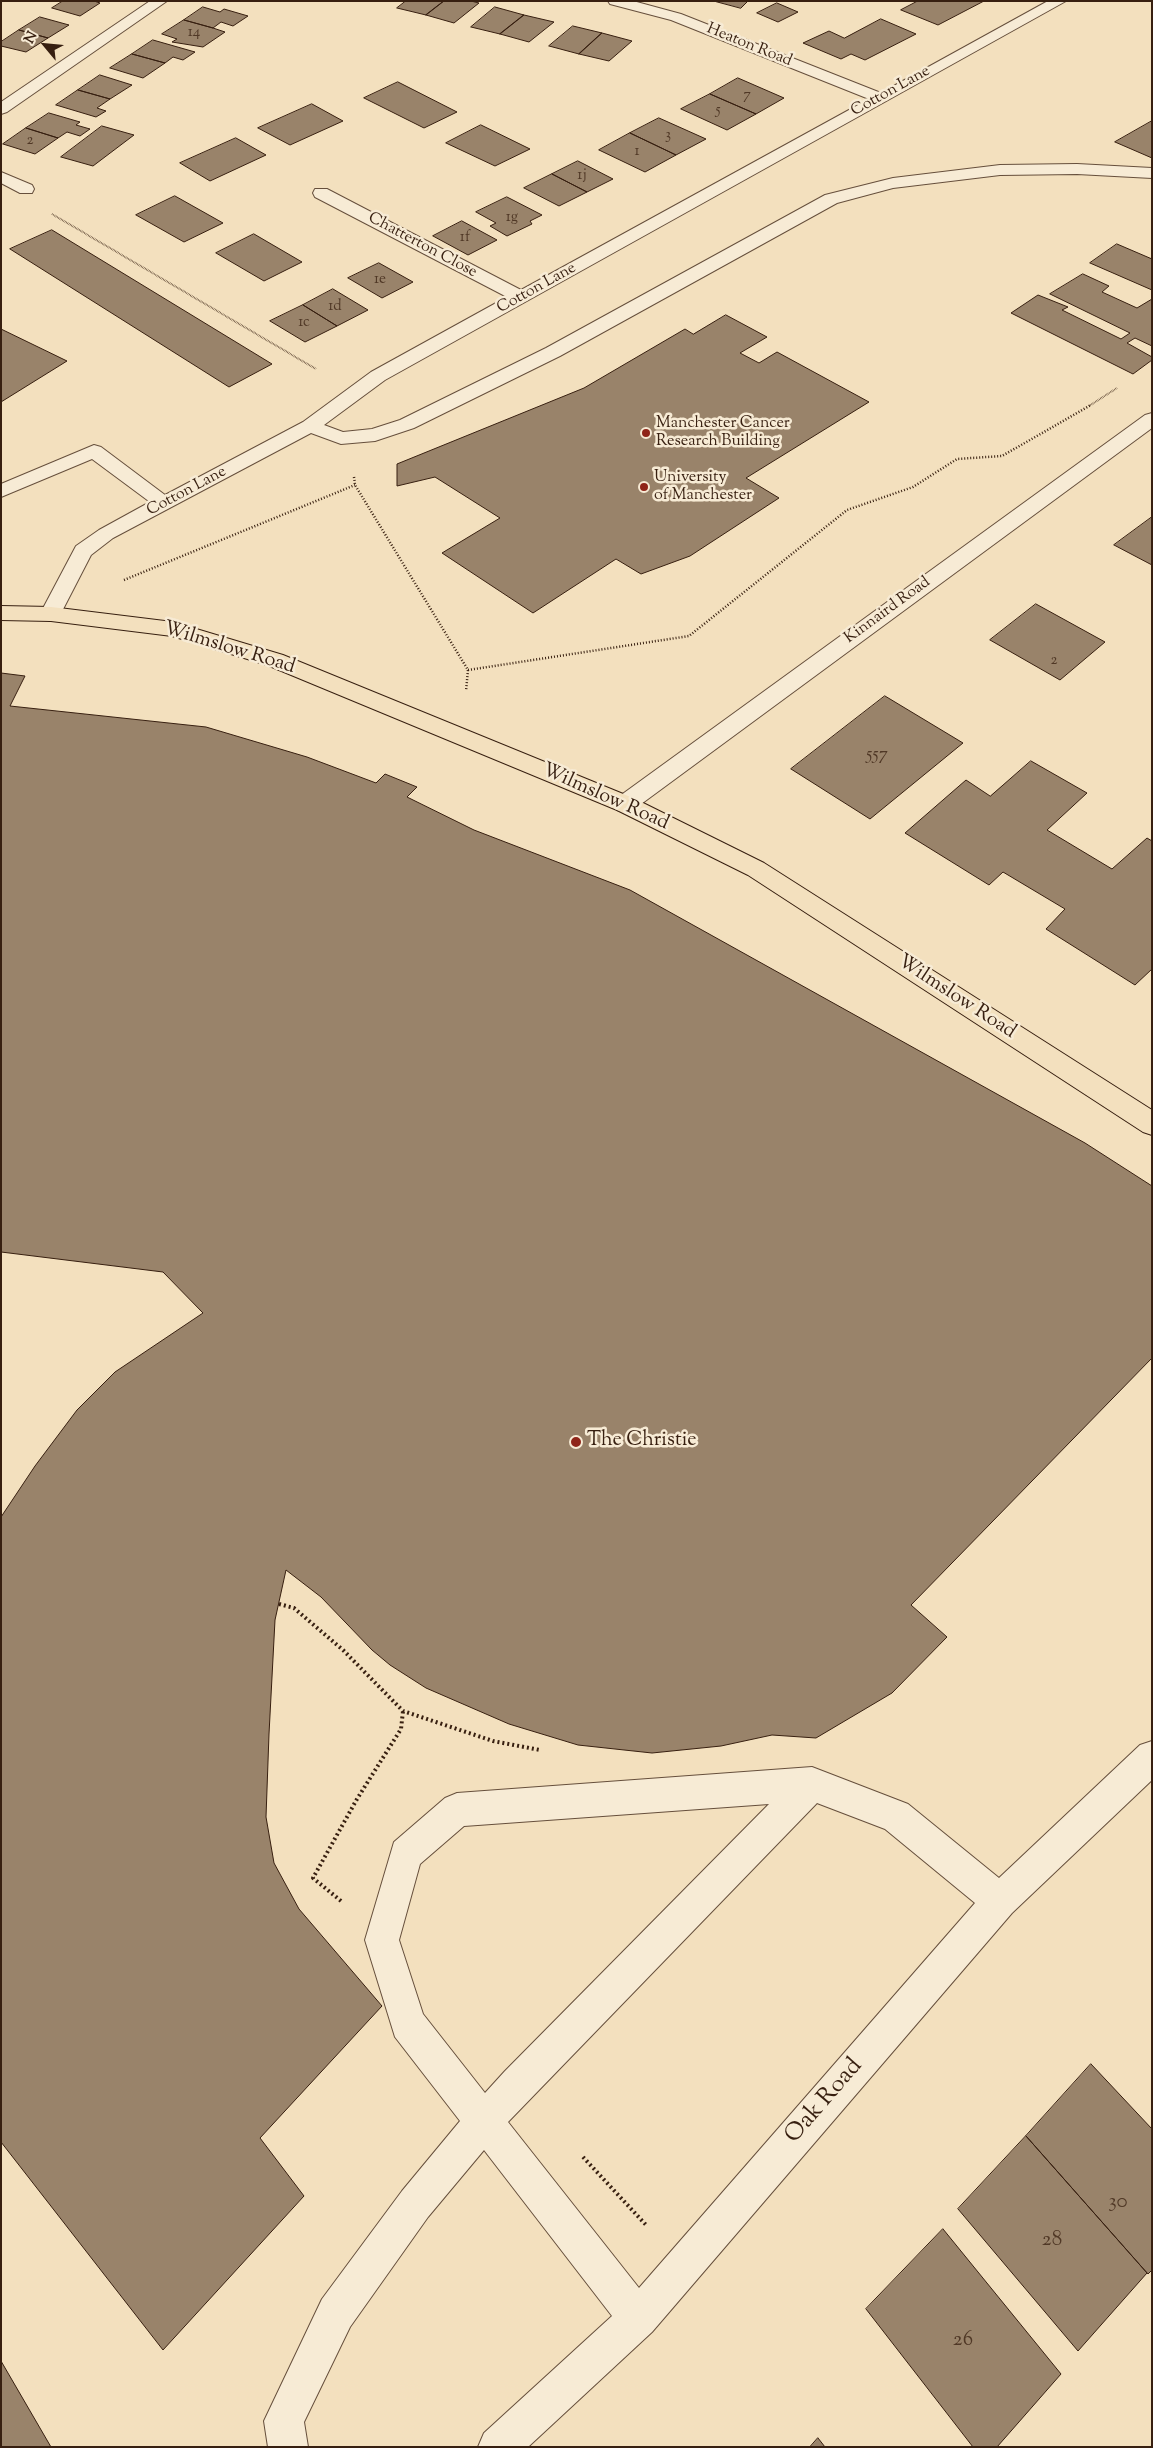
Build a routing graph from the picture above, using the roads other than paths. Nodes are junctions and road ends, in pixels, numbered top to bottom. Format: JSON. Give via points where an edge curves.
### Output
{"nodes":[{"id":1,"x":160,"y":1,"type":"edge"},
{"id":2,"x":615,"y":1,"type":"edge"},
{"id":3,"x":1059,"y":1,"type":"edge"},
{"id":4,"x":880,"y":98,"type":"junction"},
{"id":5,"x":1,"y":109,"type":"edge"},
{"id":6,"x":1152,"y":173,"type":"edge"},
{"id":7,"x":1,"y":177,"type":"edge"},
{"id":8,"x":26,"y":189,"type":"road end"},
{"id":9,"x":321,"y":193,"type":"dead end"},
{"id":10,"x":522,"y":298,"type":"junction"},
{"id":11,"x":1152,"y":418,"type":"edge"},
{"id":12,"x":310,"y":426,"type":"junction"},
{"id":13,"x":1,"y":491,"type":"edge"},
{"id":14,"x":165,"y":504,"type":"junction"},
{"id":15,"x":1,"y":613,"type":"edge"},
{"id":16,"x":51,"y":614,"type":"junction"},
{"id":17,"x":625,"y":804,"type":"junction"},
{"id":18,"x":1152,"y":1124,"type":"edge"},
{"id":19,"x":1152,"y":1757,"type":"edge"},
{"id":20,"x":812,"y":1784,"type":"junction"},
{"id":21,"x":1000,"y":1901,"type":"junction"},
{"id":22,"x":484,"y":2121,"type":"junction"},
{"id":23,"x":638,"y":2318,"type":"junction"},
{"id":24,"x":288,"y":2447,"type":"edge"},
{"id":25,"x":498,"y":2447,"type":"edge"}],
"edges":[{"from":1,"to":5,"type":"street"},
{"from":2,"to":4,"type":"street","name":"Heaton Road","via":[[676,17]]},
{"from":3,"to":4,"type":"street","name":"Cotton Lane"},
{"from":4,"to":10,"type":"street","name":"Cotton Lane"},
{"from":6,"to":12,"type":"street","via":[[1077,169],[1000,170],[894,183],[831,199],[554,352],[407,424],[375,435],[341,438]]},
{"from":7,"to":8,"type":"street"},
{"from":9,"to":10,"type":"street","name":"Chatterton Close"},
{"from":10,"to":12,"type":"street","name":"Cotton Lane","via":[[378,376]]},
{"from":11,"to":17,"type":"street","name":"Kinnaird Road"},
{"from":12,"to":14,"type":"street","name":"Cotton Lane"},
{"from":13,"to":14,"type":"street","via":[[94,451]]},
{"from":14,"to":16,"type":"street","name":"Cotton Lane","via":[[106,534],[83,551]]},
{"from":15,"to":16,"type":"main road","name":"Wilmslow Road"},
{"from":16,"to":17,"type":"main road","name":"Wilmslow Road","via":[[182,632],[275,660]]},
{"from":17,"to":18,"type":"main road","name":"Wilmslow Road","via":[[756,869]]},
{"from":19,"to":21,"type":"street","name":"Oak Road"},
{"from":20,"to":21,"type":"street","via":[[896,1816]]},
{"from":20,"to":22,"type":"street"},
{"from":20,"to":22,"type":"street","via":[[457,1810],[406,1854],[382,1940],[408,2024]]},
{"from":21,"to":23,"type":"street","name":"Oak Road"},
{"from":22,"to":23,"type":"street"},
{"from":22,"to":24,"type":"street","via":[[415,2204],[336,2313],[284,2421]]},
{"from":23,"to":25,"type":"street","name":"Oak Road"}]}
